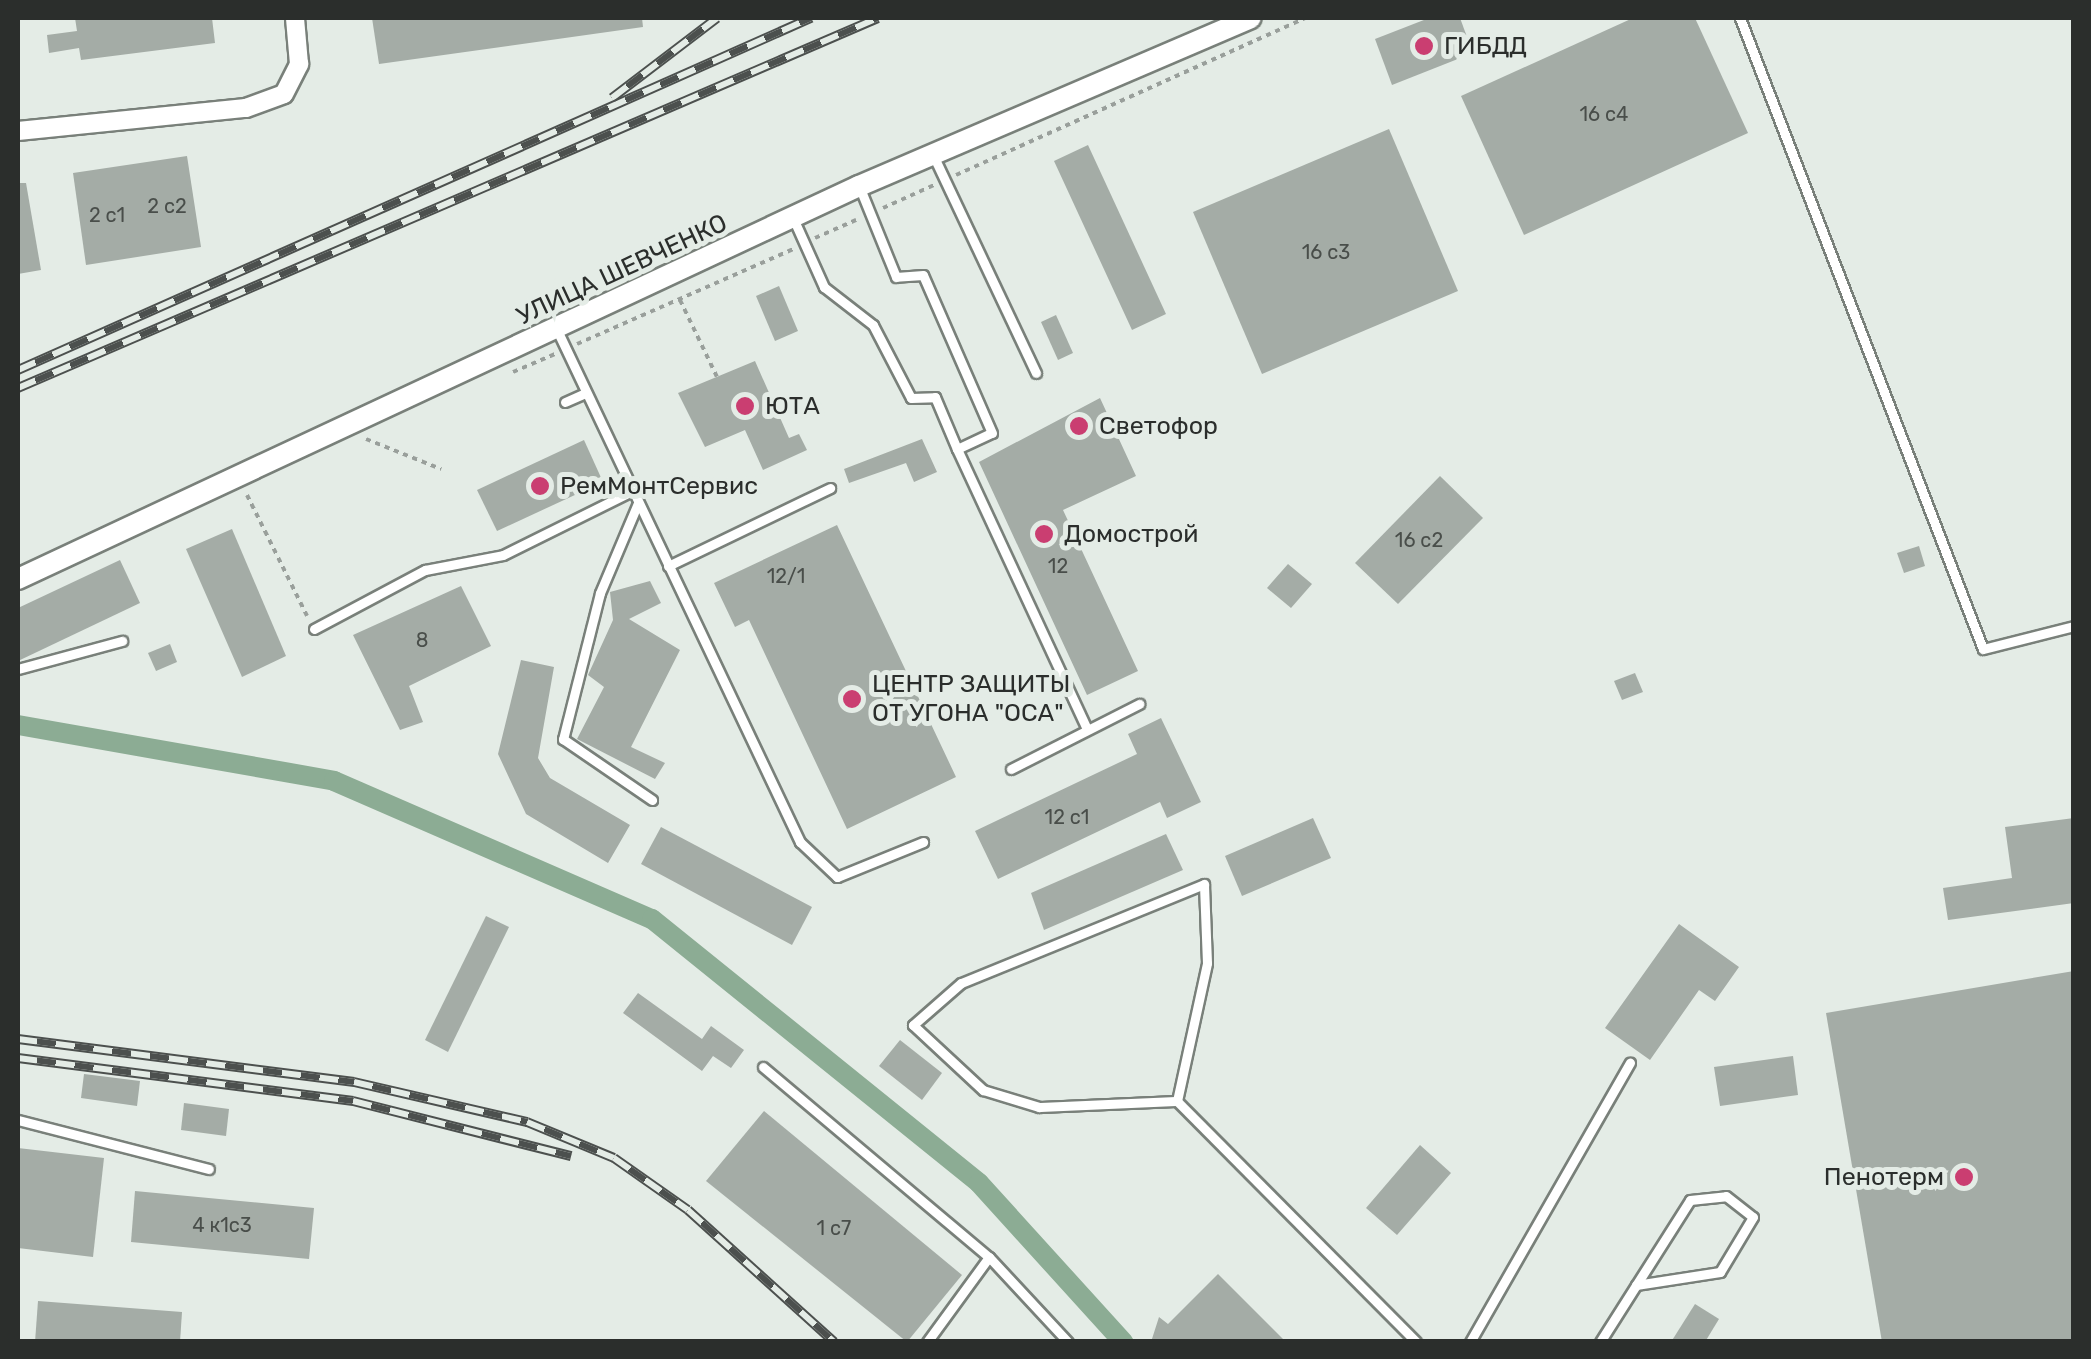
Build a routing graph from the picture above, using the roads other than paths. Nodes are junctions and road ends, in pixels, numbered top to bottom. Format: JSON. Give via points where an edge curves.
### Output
{"nodes":[{"id":1,"x":295,"y":18,"type":"edge"},
{"id":2,"x":1252,"y":18,"type":"edge"},
{"id":3,"x":1740,"y":18,"type":"edge"},
{"id":4,"x":18,"y":131,"type":"edge"},
{"id":5,"x":933,"y":155,"type":"junction"},
{"id":6,"x":860,"y":186,"type":"junction"},
{"id":7,"x":793,"y":218,"type":"junction"},
{"id":8,"x":556,"y":327,"type":"junction"},
{"id":9,"x":1036,"y":373,"type":"dead end"},
{"id":10,"x":585,"y":393,"type":"junction"},
{"id":11,"x":566,"y":402,"type":"dead end"},
{"id":12,"x":957,"y":449,"type":"junction"},
{"id":13,"x":830,"y":488,"type":"dead end"},
{"id":14,"x":632,"y":492,"type":"junction"},
{"id":15,"x":638,"y":503,"type":"junction"},
{"id":16,"x":668,"y":566,"type":"junction"},
{"id":17,"x":18,"y":578,"type":"edge"},
{"id":18,"x":2074,"y":626,"type":"edge"},
{"id":19,"x":314,"y":630,"type":"road end"},
{"id":20,"x":122,"y":641,"type":"dead end"},
{"id":21,"x":18,"y":669,"type":"edge"},
{"id":22,"x":1138,"y":704,"type":"dead end"},
{"id":23,"x":1087,"y":729,"type":"junction"},
{"id":24,"x":1011,"y":769,"type":"dead end"},
{"id":25,"x":652,"y":800,"type":"dead end"},
{"id":26,"x":923,"y":842,"type":"dead end"},
{"id":27,"x":1630,"y":1063,"type":"dead end"},
{"id":28,"x":763,"y":1067,"type":"dead end"},
{"id":29,"x":1177,"y":1101,"type":"junction"},
{"id":30,"x":18,"y":1120,"type":"edge"},
{"id":31,"x":209,"y":1169,"type":"dead end"},
{"id":32,"x":989,"y":1257,"type":"junction"},
{"id":33,"x":1636,"y":1284,"type":"junction"},
{"id":34,"x":926,"y":1342,"type":"edge"},
{"id":35,"x":1068,"y":1342,"type":"edge"},
{"id":36,"x":1416,"y":1342,"type":"edge"},
{"id":37,"x":1470,"y":1342,"type":"edge"},
{"id":38,"x":1600,"y":1342,"type":"edge"}],
"edges":[{"from":1,"to":4,"type":"street","via":[[299,64],[284,94],[246,108]]},
{"from":2,"to":5,"type":"street","name":"УЛИЦА ШЕВЧЕНКО"},
{"from":3,"to":18,"type":"lane","via":[[1982,649]]},
{"from":5,"to":6,"type":"street","name":"УЛИЦА ШЕВЧЕНКО"},
{"from":5,"to":9,"type":"lane"},
{"from":6,"to":7,"type":"street","name":"УЛИЦА ШЕВЧЕНКО"},
{"from":6,"to":12,"type":"lane","via":[[896,277],[924,275],[992,433]]},
{"from":7,"to":8,"type":"street","name":"УЛИЦА ШЕВЧЕНКО"},
{"from":7,"to":12,"type":"lane","via":[[824,287],[873,325],[911,398],[935,397]]},
{"from":8,"to":10,"type":"lane"},
{"from":8,"to":17,"type":"street","name":"УЛИЦА ШЕВЧЕНКО"},
{"from":10,"to":11,"type":"lane"},
{"from":10,"to":14,"type":"lane"},
{"from":12,"to":23,"type":"lane"},
{"from":13,"to":16,"type":"lane"},
{"from":14,"to":15,"type":"lane"},
{"from":14,"to":19,"type":"lane","via":[[503,555],[425,570]]},
{"from":15,"to":16,"type":"lane"},
{"from":15,"to":25,"type":"lane","via":[[600,593],[563,740]]},
{"from":16,"to":26,"type":"lane","via":[[800,842],[837,877]]},
{"from":20,"to":21,"type":"lane"},
{"from":22,"to":23,"type":"lane"},
{"from":23,"to":24,"type":"lane"},
{"from":27,"to":37,"type":"lane"},
{"from":28,"to":32,"type":"lane"},
{"from":29,"to":29,"type":"lane","via":[[1040,1107],[983,1090],[913,1026],[961,983],[1204,884],[1207,963]]},
{"from":29,"to":36,"type":"lane"},
{"from":30,"to":31,"type":"lane"},
{"from":32,"to":34,"type":"lane"},
{"from":32,"to":35,"type":"lane"},
{"from":33,"to":33,"type":"lane","via":[[1690,1200],[1726,1196],[1753,1216],[1720,1272]]},
{"from":33,"to":38,"type":"lane"}]}
